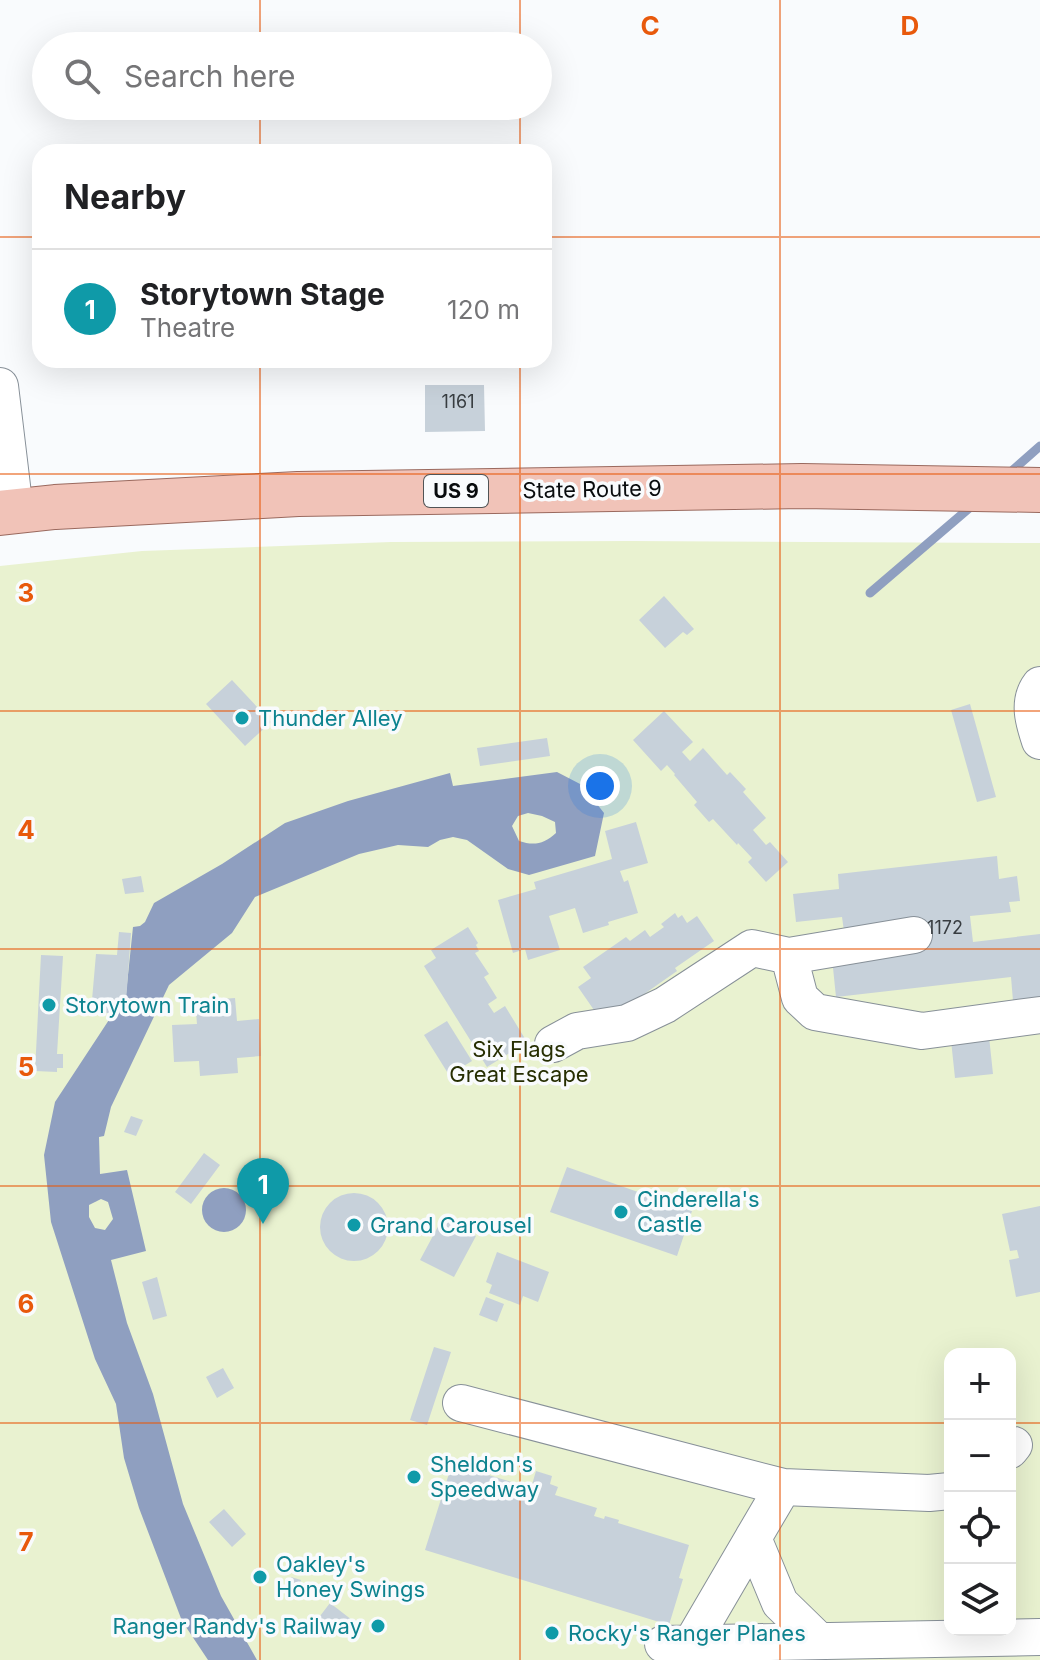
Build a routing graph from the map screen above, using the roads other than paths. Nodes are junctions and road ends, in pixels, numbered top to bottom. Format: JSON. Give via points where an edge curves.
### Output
{"nodes":[{"id":1,"x":0,"y":395,"type":"edge"},
{"id":2,"x":1040,"y":490,"type":"edge"},
{"id":3,"x":7,"y":512,"type":"edge"},
{"id":4,"x":1040,"y":685,"type":"edge"},
{"id":5,"x":1040,"y":741,"type":"edge"},
{"id":6,"x":914,"y":935,"type":"dead end"},
{"id":7,"x":789,"y":956,"type":"junction"},
{"id":8,"x":1040,"y":1015,"type":"edge"},
{"id":9,"x":553,"y":1044,"type":"dead end"},
{"id":10,"x":461,"y":1403,"type":"dead end"},
{"id":11,"x":783,"y":1487,"type":"junction"},
{"id":12,"x":944,"y":1492,"type":"edge"},
{"id":13,"x":753,"y":1538,"type":"junction"},
{"id":14,"x":1040,"y":1637,"type":"edge"},
{"id":15,"x":819,"y":1641,"type":"junction"}],
"edges":[{"from":1,"to":3,"type":"lane"},
{"from":2,"to":3,"type":"main road","name":"State Route 9","number":"US 9","via":[[802,486],[298,494]]},
{"from":4,"to":5,"type":"lane","via":[[1032,715]]},
{"from":6,"to":7,"type":"lane"},
{"from":7,"to":8,"type":"lane","via":[[800,998],[815,1012],[922,1031]]},
{"from":7,"to":9,"type":"lane","via":[[747,937],[665,1005],[627,1023],[577,1031]]},
{"from":10,"to":11,"type":"lane"},
{"from":11,"to":12,"type":"lane"},
{"from":11,"to":13,"type":"lane"},
{"from":13,"to":15,"type":"lane","via":[[780,1603]]},
{"from":13,"to":15,"type":"lane","via":[[677,1644]]},
{"from":14,"to":15,"type":"lane"}]}
